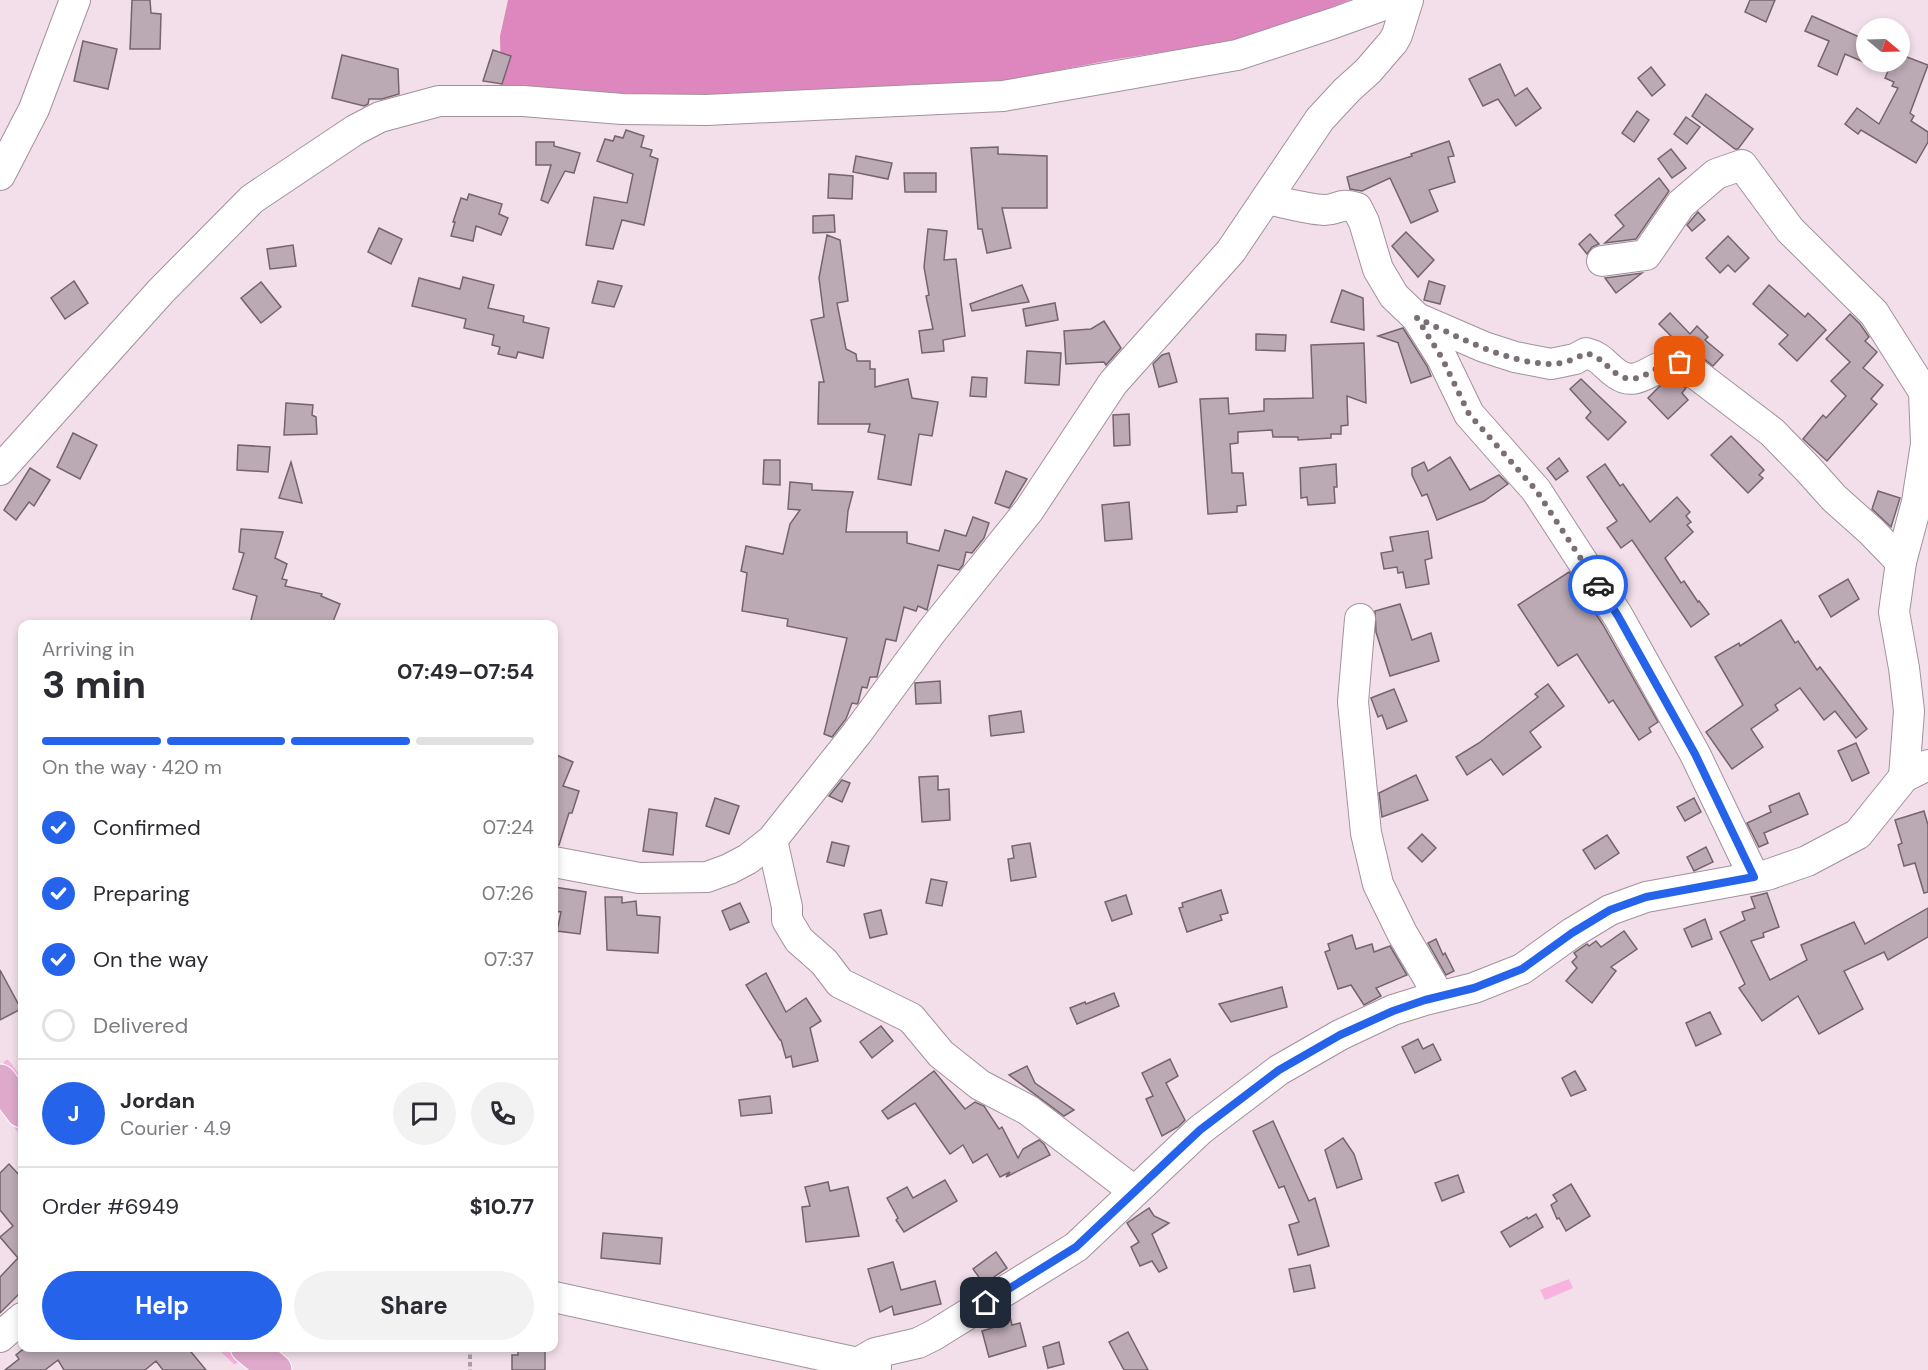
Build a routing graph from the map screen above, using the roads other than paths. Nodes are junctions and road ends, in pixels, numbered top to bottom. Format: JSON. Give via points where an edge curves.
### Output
{"nodes":[{"id":1,"x":75,"y":0,"type":"edge"},
{"id":2,"x":1389,"y":0,"type":"edge"},
{"id":3,"x":1408,"y":0,"type":"edge"},
{"id":4,"x":0,"y":176,"type":"edge"},
{"id":5,"x":1267,"y":198,"type":"junction"},
{"id":6,"x":1602,"y":261,"type":"dead end"},
{"id":7,"x":1417,"y":318,"type":"junction"},
{"id":8,"x":1926,"y":388,"type":"edge"},
{"id":9,"x":0,"y":470,"type":"edge"},
{"id":10,"x":1901,"y":562,"type":"junction"},
{"id":11,"x":1360,"y":619,"type":"dead end"},
{"id":12,"x":1916,"y":771,"type":"edge"},
{"id":13,"x":771,"y":840,"type":"junction"},
{"id":14,"x":558,"y":863,"type":"edge"},
{"id":15,"x":1754,"y":877,"type":"junction"},
{"id":16,"x":1439,"y":996,"type":"junction"},
{"id":17,"x":0,"y":1081,"type":"edge"},
{"id":18,"x":18,"y":1106,"type":"edge"},
{"id":19,"x":1134,"y":1191,"type":"junction"},
{"id":20,"x":558,"y":1298,"type":"edge"},
{"id":21,"x":18,"y":1321,"type":"edge"},
{"id":22,"x":0,"y":1337,"type":"edge"},
{"id":23,"x":253,"y":1352,"type":"edge"},
{"id":24,"x":858,"y":1363,"type":"junction"},
{"id":25,"x":275,"y":1370,"type":"edge"},
{"id":26,"x":892,"y":1370,"type":"edge"}],
"edges":[{"from":1,"to":4,"type":"street","via":[[34,109]]},
{"from":2,"to":9,"type":"street","via":[[1237,55],[1003,96],[705,110],[440,100],[380,117],[252,199],[161,291]]},
{"from":3,"to":5,"type":"street","via":[[1393,42],[1320,119]]},
{"from":5,"to":7,"type":"street","via":[[1299,207],[1327,210],[1345,204],[1357,208],[1377,269],[1394,296]]},
{"from":5,"to":13,"type":"street","via":[[1231,250],[1113,383],[1029,510]]},
{"from":6,"to":8,"type":"street","via":[[1646,255],[1681,204],[1716,174],[1742,165],[1790,230],[1874,313]]},
{"from":7,"to":10,"type":"street","via":[[1515,357],[1551,364],[1586,353],[1607,363],[1626,379],[1634,380],[1666,364],[1680,362],[1772,432]]},
{"from":7,"to":15,"type":"street","via":[[1469,414],[1536,490],[1618,616],[1695,754]]},
{"from":8,"to":10,"type":"street","via":[[1926,444],[1917,502]]},
{"from":10,"to":12,"type":"street","via":[[1894,612]]},
{"from":11,"to":16,"type":"street","via":[[1353,702],[1366,833],[1378,884]]},
{"from":12,"to":15,"type":"street","via":[[1858,834],[1807,861]]},
{"from":13,"to":14,"type":"street","via":[[748,859],[707,878],[639,878]]},
{"from":13,"to":19,"type":"street","via":[[787,920],[799,940],[840,983],[911,1018],[941,1054],[981,1085],[1028,1110]]},
{"from":15,"to":16,"type":"street","via":[[1646,897],[1610,910],[1522,969],[1474,988]]},
{"from":16,"to":19,"type":"street","via":[[1369,1021],[1279,1070],[1200,1130]]},
{"from":17,"to":18,"type":"main road"},
{"from":19,"to":24,"type":"street","via":[[1076,1247],[934,1335],[875,1353]]},
{"from":20,"to":24,"type":"street"},
{"from":21,"to":22,"type":"street"},
{"from":23,"to":25,"type":"main road"},
{"from":24,"to":26,"type":"street"}]}
